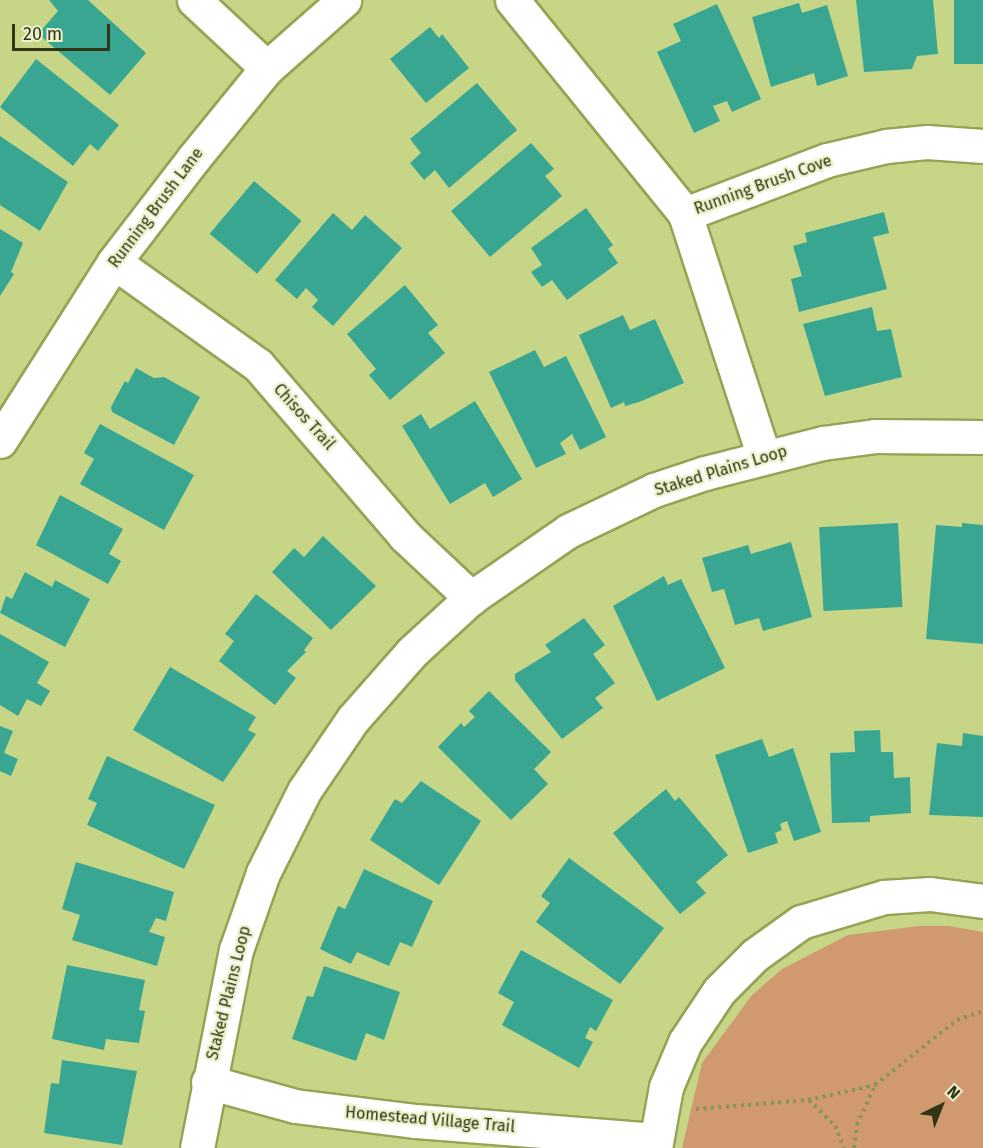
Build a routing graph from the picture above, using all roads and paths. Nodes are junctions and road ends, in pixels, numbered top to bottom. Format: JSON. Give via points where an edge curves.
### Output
{"nodes":[{"id":1,"x":194,"y":0,"type":"edge"},
{"id":2,"x":344,"y":0,"type":"edge"},
{"id":3,"x":512,"y":0,"type":"edge"},
{"id":4,"x":267,"y":68,"type":"junction"},
{"id":5,"x":983,"y":146,"type":"edge"},
{"id":6,"x":685,"y":214,"type":"junction"},
{"id":7,"x":114,"y":262,"type":"junction"},
{"id":8,"x":983,"y":436,"type":"edge"},
{"id":9,"x":0,"y":441,"type":"edge"},
{"id":10,"x":764,"y":457,"type":"junction"},
{"id":11,"x":471,"y":598,"type":"junction"},
{"id":12,"x":983,"y":901,"type":"edge"},
{"id":13,"x":983,"y":1011,"type":"edge"},
{"id":14,"x":208,"y":1082,"type":"junction"},
{"id":15,"x":875,"y":1085,"type":"junction"},
{"id":16,"x":808,"y":1100,"type":"junction"},
{"id":17,"x":689,"y":1110,"type":"dead end"},
{"id":18,"x":655,"y":1144,"type":"edge"},
{"id":19,"x":197,"y":1148,"type":"edge"},
{"id":20,"x":844,"y":1148,"type":"edge"},
{"id":21,"x":854,"y":1148,"type":"edge"}],
"edges":[{"from":1,"to":4,"type":"street"},
{"from":2,"to":4,"type":"street","name":"Running Brush Lane"},
{"from":3,"to":6,"type":"street"},
{"from":4,"to":7,"type":"street","name":"Running Brush Lane"},
{"from":5,"to":6,"type":"street","name":"Running Brush Cove","via":[[927,142],[886,146],[827,160]]},
{"from":6,"to":10,"type":"street"},
{"from":7,"to":9,"type":"street","name":"Running Brush Lane"},
{"from":7,"to":11,"type":"street","name":"Chisos Trail","via":[[258,365],[405,536]]},
{"from":8,"to":10,"type":"street","name":"Staked Plains Loop","via":[[875,436]]},
{"from":10,"to":11,"type":"street","name":"Staked Plains Loop","via":[[705,473],[611,510],[525,558]]},
{"from":11,"to":14,"type":"street","name":"Staked Plains Loop","via":[[412,652],[353,719],[304,791],[263,873],[236,950]]},
{"from":12,"to":18,"type":"street","via":[[930,894],[884,897],[801,922],[755,955],[720,991],[685,1042],[666,1087]]},
{"from":13,"to":15,"type":"path","via":[[957,1020]]},
{"from":14,"to":18,"type":"street","name":"Homestead Village Trail","via":[[306,1107]]},
{"from":14,"to":19,"type":"street","name":"Staked Plains Loop"},
{"from":15,"to":16,"type":"path"},
{"from":15,"to":21,"type":"path","via":[[857,1125]]},
{"from":16,"to":17,"type":"path"},
{"from":16,"to":20,"type":"path","via":[[835,1126]]}]}
